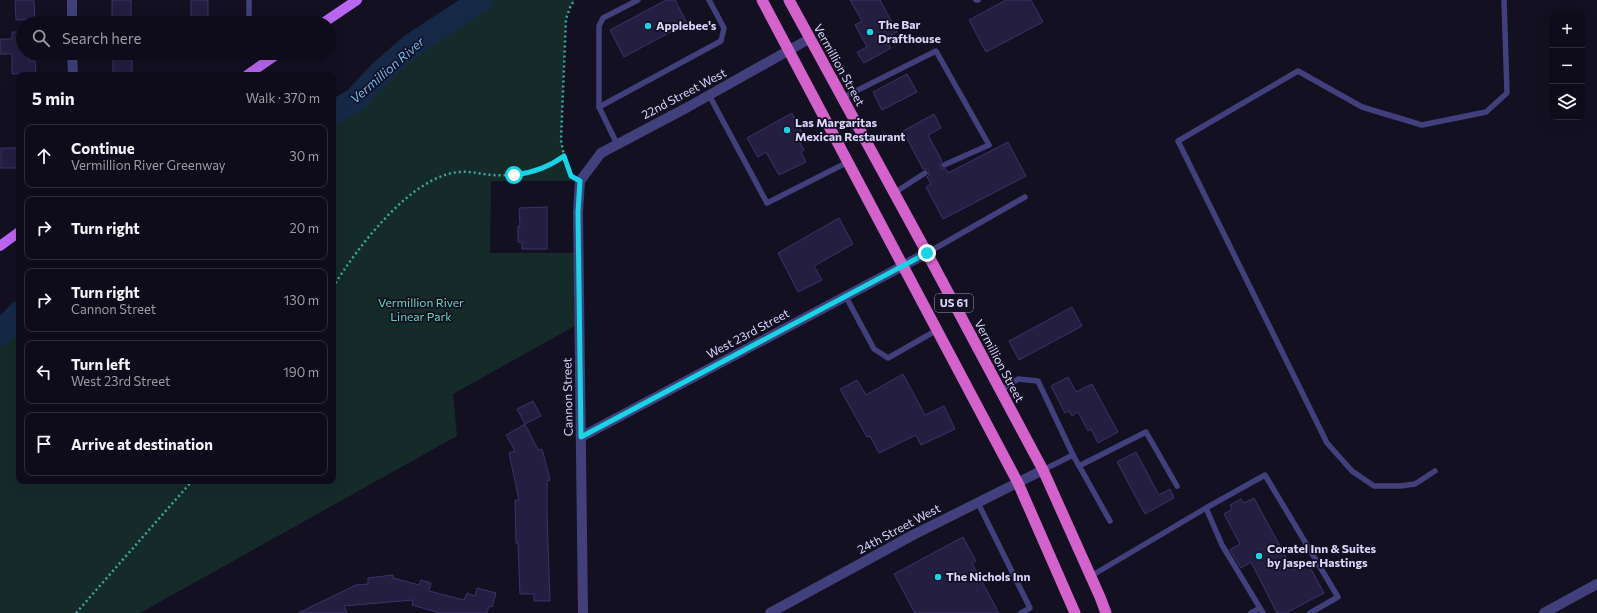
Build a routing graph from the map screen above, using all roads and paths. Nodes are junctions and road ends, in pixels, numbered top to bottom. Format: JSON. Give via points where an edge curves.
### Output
{"nodes":[{"id":1,"x":72,"y":0,"type":"edge"},
{"id":2,"x":249,"y":0,"type":"edge"},
{"id":3,"x":357,"y":0,"type":"edge"},
{"id":4,"x":575,"y":0,"type":"edge"},
{"id":5,"x":638,"y":0,"type":"edge"},
{"id":6,"x":709,"y":0,"type":"edge"},
{"id":7,"x":762,"y":0,"type":"edge"},
{"id":8,"x":789,"y":0,"type":"edge"},
{"id":9,"x":1504,"y":0,"type":"edge"},
{"id":10,"x":72,"y":16,"type":"edge"},
{"id":11,"x":250,"y":16,"type":"edge"},
{"id":12,"x":333,"y":16,"type":"edge"},
{"id":13,"x":809,"y":39,"type":"junction"},
{"id":14,"x":788,"y":51,"type":"junction"},
{"id":15,"x":72,"y":60,"type":"edge"},
{"id":16,"x":266,"y":60,"type":"edge"},
{"id":17,"x":72,"y":72,"type":"edge"},
{"id":18,"x":251,"y":72,"type":"edge"},
{"id":19,"x":709,"y":95,"type":"junction"},
{"id":20,"x":842,"y":98,"type":"junction"},
{"id":21,"x":599,"y":107,"type":"junction"},
{"id":22,"x":617,"y":144,"type":"junction"},
{"id":23,"x":564,"y":156,"type":"junction"},
{"id":24,"x":848,"y":162,"type":"junction"},
{"id":25,"x":944,"y":165,"type":"dead end"},
{"id":26,"x":925,"y":173,"type":"dead end"},
{"id":27,"x":580,"y":181,"type":"junction"},
{"id":28,"x":894,"y":192,"type":"junction"},
{"id":29,"x":1025,"y":197,"type":"dead end"},
{"id":30,"x":16,"y":234,"type":"edge"},
{"id":31,"x":0,"y":246,"type":"edge"},
{"id":32,"x":927,"y":253,"type":"junction"},
{"id":33,"x":904,"y":266,"type":"junction"},
{"id":34,"x":336,"y":282,"type":"edge"},
{"id":35,"x":846,"y":297,"type":"junction"},
{"id":36,"x":937,"y":330,"type":"junction"},
{"id":37,"x":1000,"y":391,"type":"junction"},
{"id":38,"x":581,"y":437,"type":"junction"},
{"id":39,"x":1073,"y":456,"type":"junction"},
{"id":40,"x":1079,"y":466,"type":"junction"},
{"id":41,"x":1042,"y":470,"type":"junction"},
{"id":42,"x":1435,"y":471,"type":"dead end"},
{"id":43,"x":1018,"y":483,"type":"junction"},
{"id":44,"x":189,"y":484,"type":"edge"},
{"id":45,"x":1178,"y":486,"type":"dead end"},
{"id":46,"x":978,"y":503,"type":"junction"},
{"id":47,"x":1206,"y":508,"type":"junction"},
{"id":48,"x":1110,"y":521,"type":"dead end"},
{"id":49,"x":1091,"y":576,"type":"junction"},
{"id":50,"x":1597,"y":584,"type":"edge"},
{"id":51,"x":1261,"y":611,"type":"edge"},
{"id":52,"x":76,"y":613,"type":"edge"},
{"id":53,"x":583,"y":613,"type":"edge"},
{"id":54,"x":770,"y":613,"type":"edge"},
{"id":55,"x":1021,"y":613,"type":"edge"},
{"id":56,"x":1075,"y":613,"type":"edge"},
{"id":57,"x":1106,"y":613,"type":"edge"},
{"id":58,"x":1251,"y":613,"type":"edge"},
{"id":59,"x":1310,"y":613,"type":"edge"},
{"id":60,"x":1544,"y":613,"type":"edge"}],
"edges":[{"from":1,"to":10,"type":"street"},
{"from":2,"to":11,"type":"lane"},
{"from":3,"to":12,"type":"main road"},
{"from":4,"to":23,"type":"path","via":[[564,30],[561,140]]},
{"from":5,"to":21,"type":"lane","via":[[603,18],[599,26]]},
{"from":6,"to":21,"type":"lane","via":[[724,28],[721,41]]},
{"from":7,"to":14,"type":"highway","number":"US 61"},
{"from":8,"to":13,"type":"highway","name":"Vermillion Street","number":"US 61"},
{"from":9,"to":42,"type":"lane","via":[[1507,93],[1486,112],[1422,125],[1362,107],[1298,71],[1178,141],[1327,443],[1352,471],[1374,486],[1415,484]]},
{"from":13,"to":14,"type":"street","name":"22nd Street West"},
{"from":13,"to":20,"type":"highway","name":"Vermillion Street","number":"US 61"},
{"from":14,"to":19,"type":"street","name":"22nd Street West"},
{"from":14,"to":24,"type":"highway","number":"US 61"},
{"from":15,"to":17,"type":"street"},
{"from":16,"to":18,"type":"main road"},
{"from":19,"to":22,"type":"street","name":"22nd Street West"},
{"from":19,"to":24,"type":"lane","via":[[767,203]]},
{"from":20,"to":25,"type":"lane","via":[[936,51],[989,144]]},
{"from":20,"to":28,"type":"highway","name":"Vermillion Street","number":"US 61"},
{"from":21,"to":22,"type":"lane"},
{"from":22,"to":27,"type":"street","name":"22nd Street West","via":[[601,153]]},
{"from":23,"to":27,"type":"path","via":[[571,176]]},
{"from":23,"to":34,"type":"path","via":[[554,164],[529,173],[514,175],[459,172],[446,174],[418,188],[390,214],[346,266]]},
{"from":24,"to":33,"type":"highway","number":"US 61"},
{"from":26,"to":28,"type":"lane"},
{"from":27,"to":38,"type":"street","name":"Cannon Street","via":[[578,212]]},
{"from":28,"to":32,"type":"highway","name":"Vermillion Street","number":"US 61"},
{"from":29,"to":32,"type":"lane"},
{"from":30,"to":31,"type":"main road"},
{"from":32,"to":33,"type":"street","name":"West 23rd Street"},
{"from":32,"to":37,"type":"highway","name":"Vermillion Street","number":"US 61"},
{"from":33,"to":35,"type":"street","name":"West 23rd Street"},
{"from":33,"to":36,"type":"highway","number":"US 61"},
{"from":35,"to":36,"type":"lane","via":[[874,349],[888,358]]},
{"from":35,"to":38,"type":"street","name":"West 23rd Street"},
{"from":36,"to":43,"type":"highway","number":"US 61"},
{"from":37,"to":39,"type":"lane","via":[[1018,379],[1038,381]]},
{"from":37,"to":41,"type":"highway","name":"Vermillion Street","number":"US 61"},
{"from":38,"to":53,"type":"street","name":"Cannon Street"},
{"from":39,"to":40,"type":"lane"},
{"from":39,"to":41,"type":"lane"},
{"from":40,"to":45,"type":"lane","via":[[1146,432]]},
{"from":40,"to":48,"type":"lane"},
{"from":41,"to":43,"type":"street","name":"24th Street West"},
{"from":41,"to":49,"type":"highway","name":"Vermillion Street","number":"US 61"},
{"from":43,"to":46,"type":"street","name":"24th Street West"},
{"from":43,"to":56,"type":"highway","number":"US 61"},
{"from":44,"to":52,"type":"path"},
{"from":46,"to":54,"type":"street","name":"24th Street West","via":[[913,535]]},
{"from":46,"to":55,"type":"lane","via":[[1030,608]]},
{"from":47,"to":49,"type":"lane"},
{"from":47,"to":51,"type":"lane","via":[[1222,545]]},
{"from":47,"to":59,"type":"lane","via":[[1266,475],[1338,597]]},
{"from":49,"to":57,"type":"highway","name":"Vermillion Street","number":"US 61"},
{"from":50,"to":60,"type":"street"},
{"from":51,"to":58,"type":"lane"}]}
